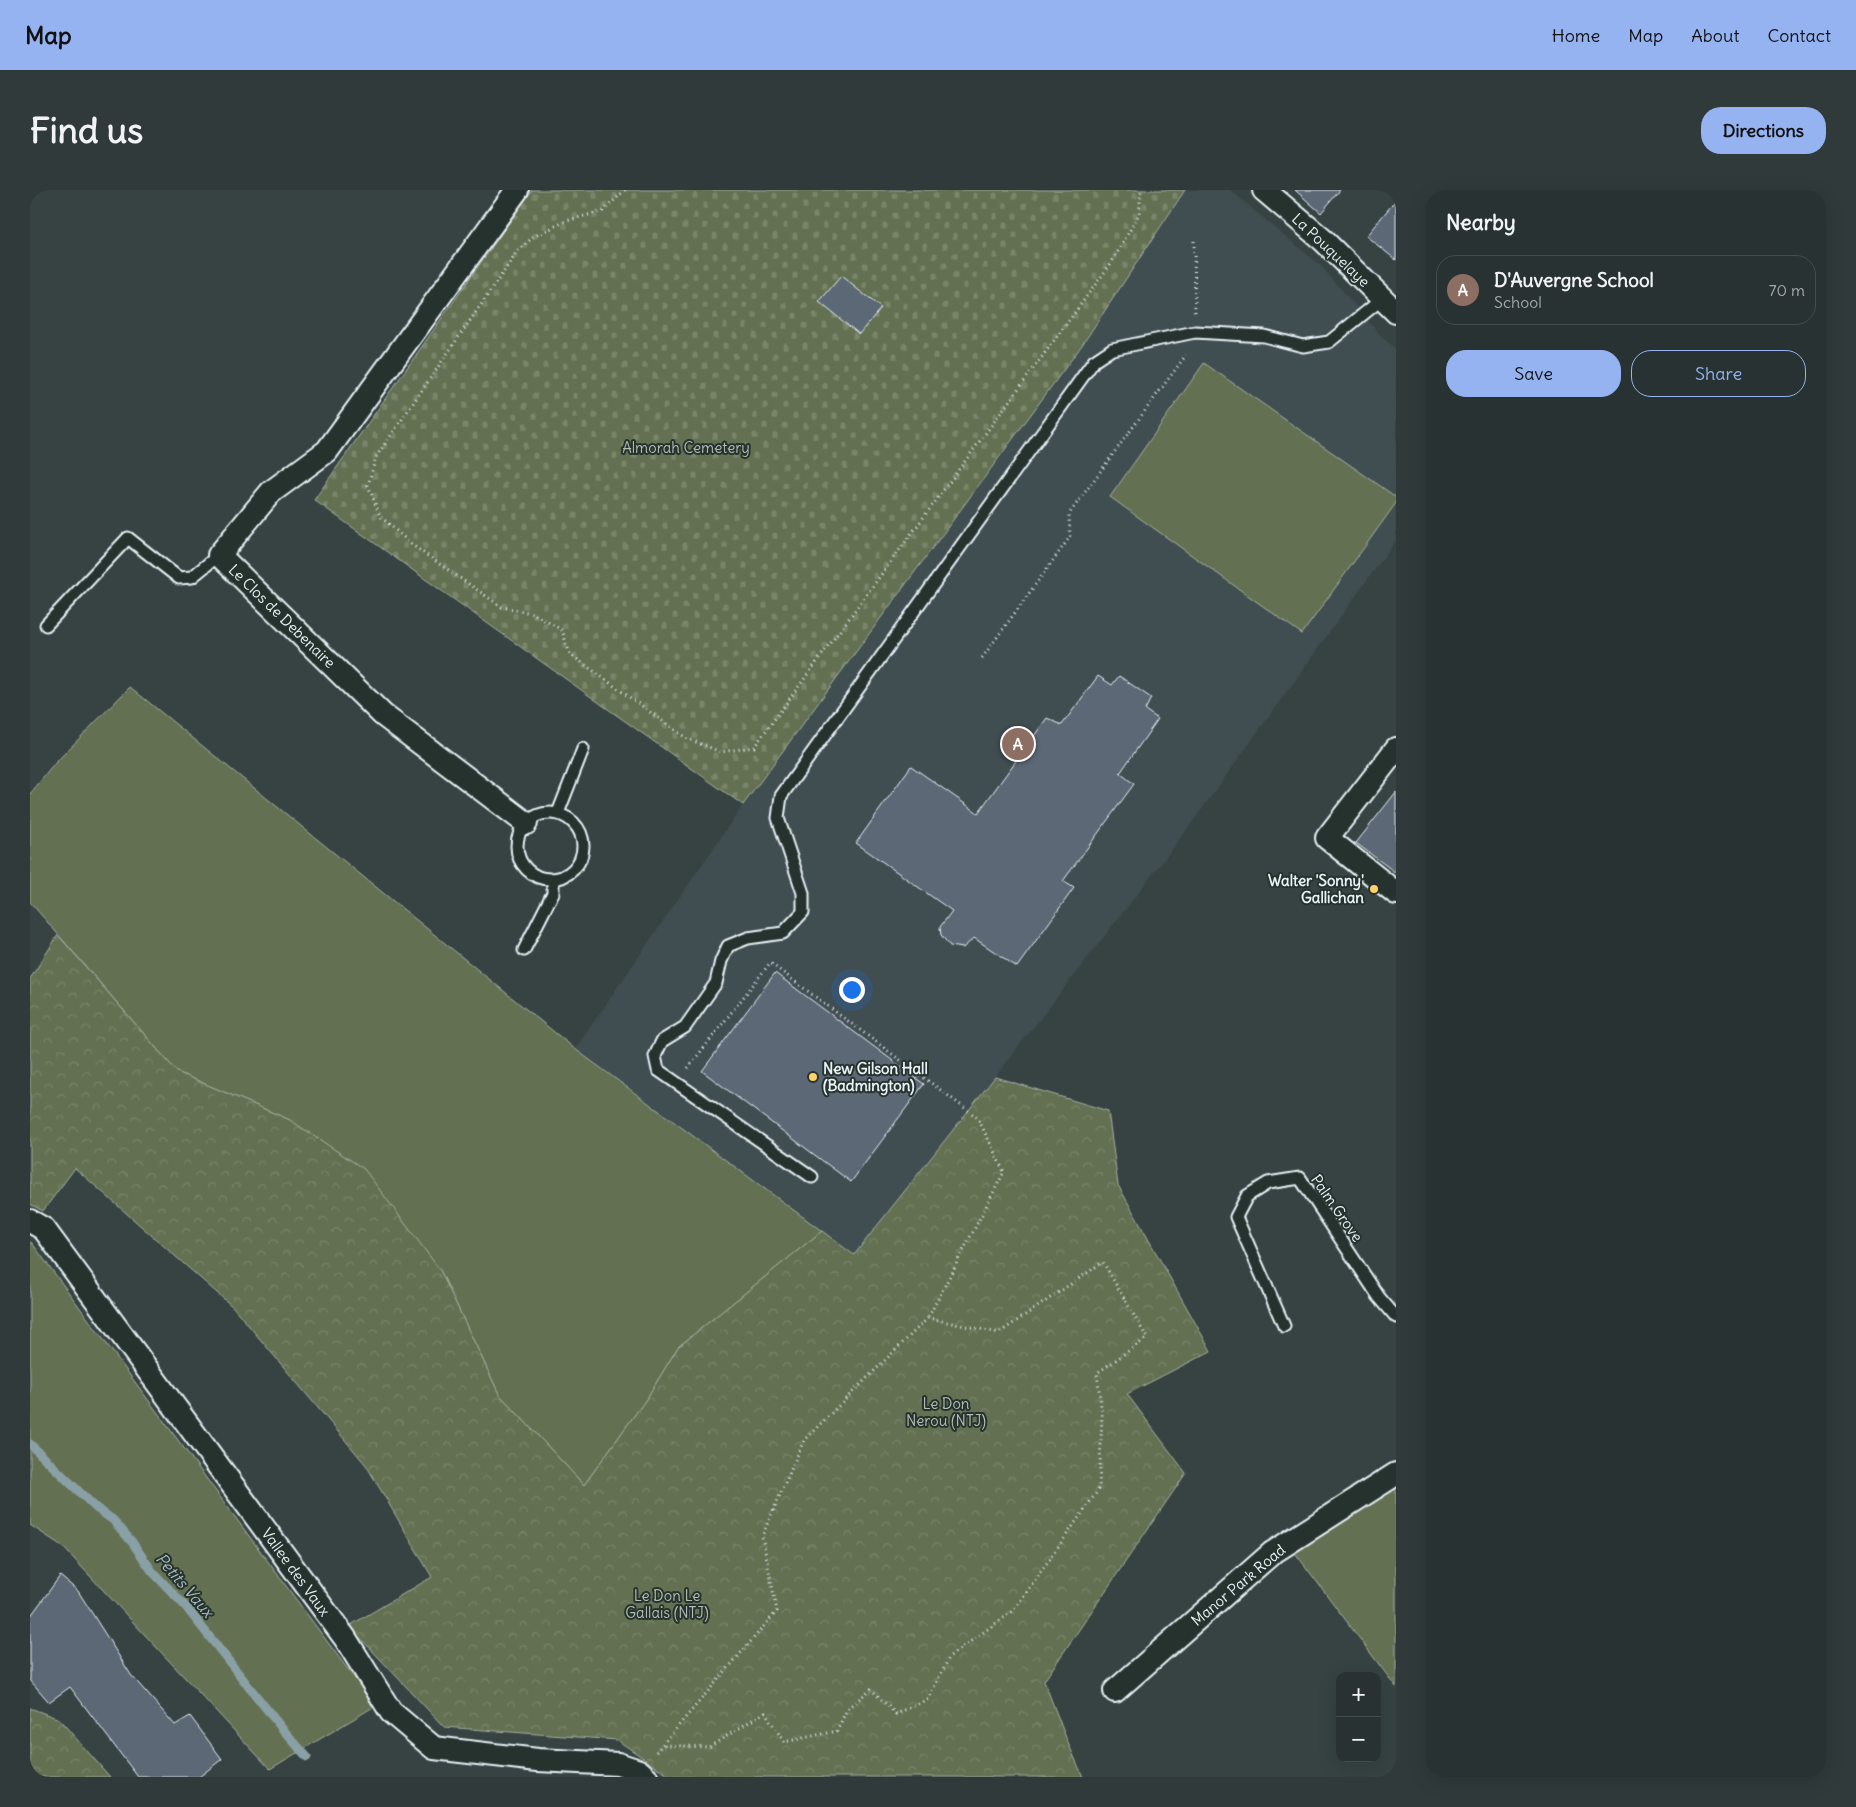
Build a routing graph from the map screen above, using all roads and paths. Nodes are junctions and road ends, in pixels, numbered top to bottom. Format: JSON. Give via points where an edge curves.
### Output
{"nodes":[{"id":1,"x":517,"y":190,"type":"edge"},
{"id":2,"x":625,"y":190,"type":"edge"},
{"id":3,"x":1141,"y":190,"type":"edge"},
{"id":4,"x":1264,"y":190,"type":"edge"},
{"id":5,"x":1194,"y":241,"type":"dead end"},
{"id":6,"x":1389,"y":306,"type":"edge"},
{"id":7,"x":1195,"y":332,"type":"junction"},
{"id":8,"x":219,"y":555,"type":"junction"},
{"id":9,"x":46,"y":625,"type":"dead end"},
{"id":10,"x":982,"y":658,"type":"dead end"},
{"id":11,"x":583,"y":749,"type":"dead end"},
{"id":12,"x":1396,"y":749,"type":"edge"},
{"id":13,"x":558,"y":813,"type":"junction"},
{"id":14,"x":526,"y":823,"type":"junction"},
{"id":15,"x":553,"y":879,"type":"junction"},
{"id":16,"x":1396,"y":893,"type":"edge"},
{"id":17,"x":524,"y":950,"type":"dead end"},
{"id":18,"x":686,"y":1071,"type":"dead end"},
{"id":19,"x":812,"y":1177,"type":"dead end"},
{"id":20,"x":30,"y":1221,"type":"edge"},
{"id":21,"x":1396,"y":1317,"type":"edge"},
{"id":22,"x":928,"y":1318,"type":"junction"},
{"id":23,"x":1284,"y":1326,"type":"dead end"},
{"id":24,"x":1396,"y":1474,"type":"edge"},
{"id":25,"x":1115,"y":1692,"type":"dead end"},
{"id":26,"x":662,"y":1745,"type":"junction"},
{"id":27,"x":642,"y":1774,"type":"edge"}],
"edges":[{"from":1,"to":8,"type":"street","name":"Le Clos de Debenaire","via":[[327,451],[271,492]]},
{"from":2,"to":3,"type":"path","via":[[603,211],[566,221],[533,237],[518,251],[376,456],[368,486],[380,516],[412,545],[502,607],[532,613],[562,630],[570,654],[686,738],[722,752],[754,747],[1112,262],[1139,214]]},
{"from":4,"to":6,"type":"street","name":"La Pouquelaye","via":[[1323,240]]},
{"from":5,"to":7,"type":"path"},
{"from":6,"to":7,"type":"lane","via":[[1329,342],[1303,346],[1264,336]]},
{"from":7,"to":10,"type":"path","via":[[1186,355],[1069,514],[1070,536]]},
{"from":7,"to":19,"type":"lane","via":[[1112,349],[1094,361],[781,796],[778,818],[803,893],[802,912],[784,933],[748,938],[728,946],[716,983],[685,1027],[662,1041],[655,1056],[658,1070]]},
{"from":8,"to":9,"type":"lane","via":[[192,577],[179,578],[128,538]]},
{"from":8,"to":14,"type":"street","name":"Le Clos de Debenaire","via":[[382,715]]},
{"from":11,"to":13,"type":"lane"},
{"from":12,"to":16,"type":"street","via":[[1327,838]]},
{"from":13,"to":14,"type":"lane","via":[[544,813]]},
{"from":13,"to":15,"type":"lane","via":[[580,830],[584,851],[570,874]]},
{"from":14,"to":15,"type":"lane","via":[[517,844],[520,861],[538,877]]},
{"from":15,"to":17,"type":"lane","via":[[553,893]]},
{"from":18,"to":22,"type":"path","via":[[770,963],[978,1118],[1004,1172]]},
{"from":20,"to":27,"type":"street","name":"Vallee des Vaux","via":[[44,1229],[310,1590],[345,1638],[391,1712],[434,1748],[538,1760],[618,1764]]},
{"from":21,"to":23,"type":"lane","name":"Palm Grove","via":[[1300,1178],[1268,1183],[1247,1196],[1236,1216]]},
{"from":22,"to":26,"type":"path","via":[[804,1440],[762,1536],[778,1611]]},
{"from":22,"to":26,"type":"path","via":[[999,1333],[1103,1262],[1147,1338],[1097,1373],[1102,1415],[1099,1489],[1013,1611],[950,1656],[928,1699],[896,1714],[871,1689],[847,1709],[837,1730],[784,1742],[765,1712],[709,1747]]},
{"from":24,"to":25,"type":"street","name":"Manor Park Road","via":[[1272,1553]]},
{"from":26,"to":27,"type":"path"}]}
